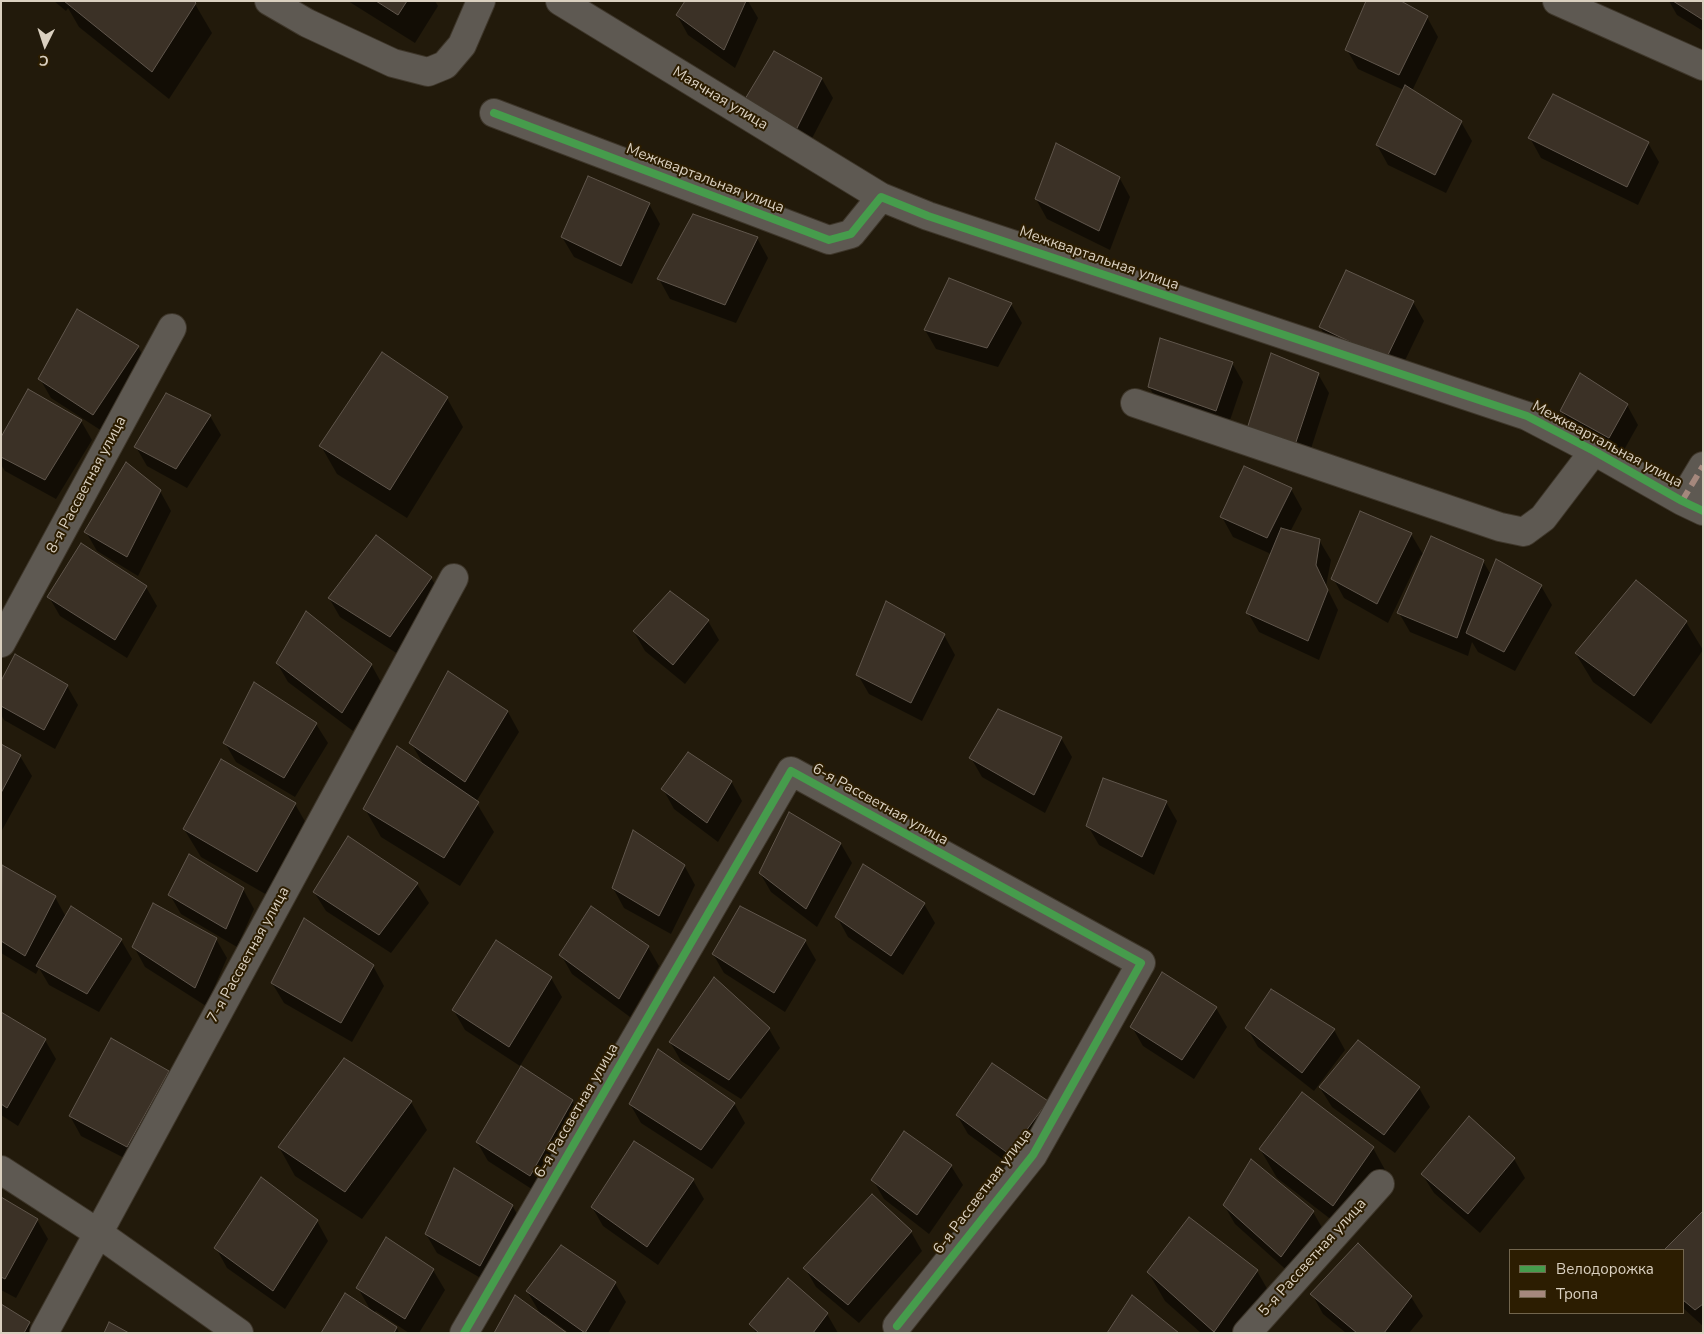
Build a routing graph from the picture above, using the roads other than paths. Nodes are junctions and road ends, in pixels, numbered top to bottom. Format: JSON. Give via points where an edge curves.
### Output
{"nodes":[{"id":1,"x":269,"y":1,"type":"edge"},
{"id":2,"x":481,"y":1,"type":"edge"},
{"id":3,"x":560,"y":1,"type":"edge"},
{"id":4,"x":1557,"y":1,"type":"edge"},
{"id":5,"x":1703,"y":66,"type":"edge"},
{"id":6,"x":494,"y":113,"type":"dead end"},
{"id":7,"x":881,"y":197,"type":"junction"},
{"id":8,"x":172,"y":328,"type":"dead end"},
{"id":9,"x":1134,"y":403,"type":"dead end"},
{"id":10,"x":1594,"y":451,"type":"junction"},
{"id":11,"x":1703,"y":466,"type":"edge"},
{"id":12,"x":1692,"y":506,"type":"edge"},
{"id":13,"x":454,"y":578,"type":"dead end"},
{"id":14,"x":1,"y":643,"type":"edge"},
{"id":15,"x":1,"y":1170,"type":"edge"},
{"id":16,"x":1380,"y":1184,"type":"dead end"},
{"id":17,"x":98,"y":1233,"type":"junction"},
{"id":18,"x":897,"y":1326,"type":"dead end"},
{"id":19,"x":44,"y":1333,"type":"edge"},
{"id":20,"x":239,"y":1333,"type":"edge"},
{"id":21,"x":464,"y":1333,"type":"edge"},
{"id":22,"x":1247,"y":1333,"type":"edge"}],
"edges":[{"from":1,"to":2,"type":"street","via":[[307,24],[393,63],[428,72],[445,65],[462,45]]},
{"from":3,"to":7,"type":"street","name":"Маячная улица"},
{"from":4,"to":5,"type":"street"},
{"from":6,"to":7,"type":"street","name":"Межквартальная улица","via":[[829,240],[851,234]]},
{"from":7,"to":10,"type":"street","name":"Межквартальная улица","via":[[928,216],[1527,416]]},
{"from":8,"to":14,"type":"street","name":"8-я Рассветная улица"},
{"from":9,"to":10,"type":"street","via":[[1500,527],[1524,532],[1543,518]]},
{"from":10,"to":12,"type":"street","name":"Межквартальная улица"},
{"from":11,"to":12,"type":"street"},
{"from":13,"to":17,"type":"street","name":"7-я Рассветная улица"},
{"from":15,"to":17,"type":"street"},
{"from":16,"to":22,"type":"street","name":"5-я Рассветная улица"},
{"from":17,"to":19,"type":"street","name":"7-я Рассветная улица"},
{"from":17,"to":20,"type":"street"},
{"from":18,"to":21,"type":"street","name":"6-я Рассветная улица","via":[[1033,1155],[1141,963],[791,771]]}]}
